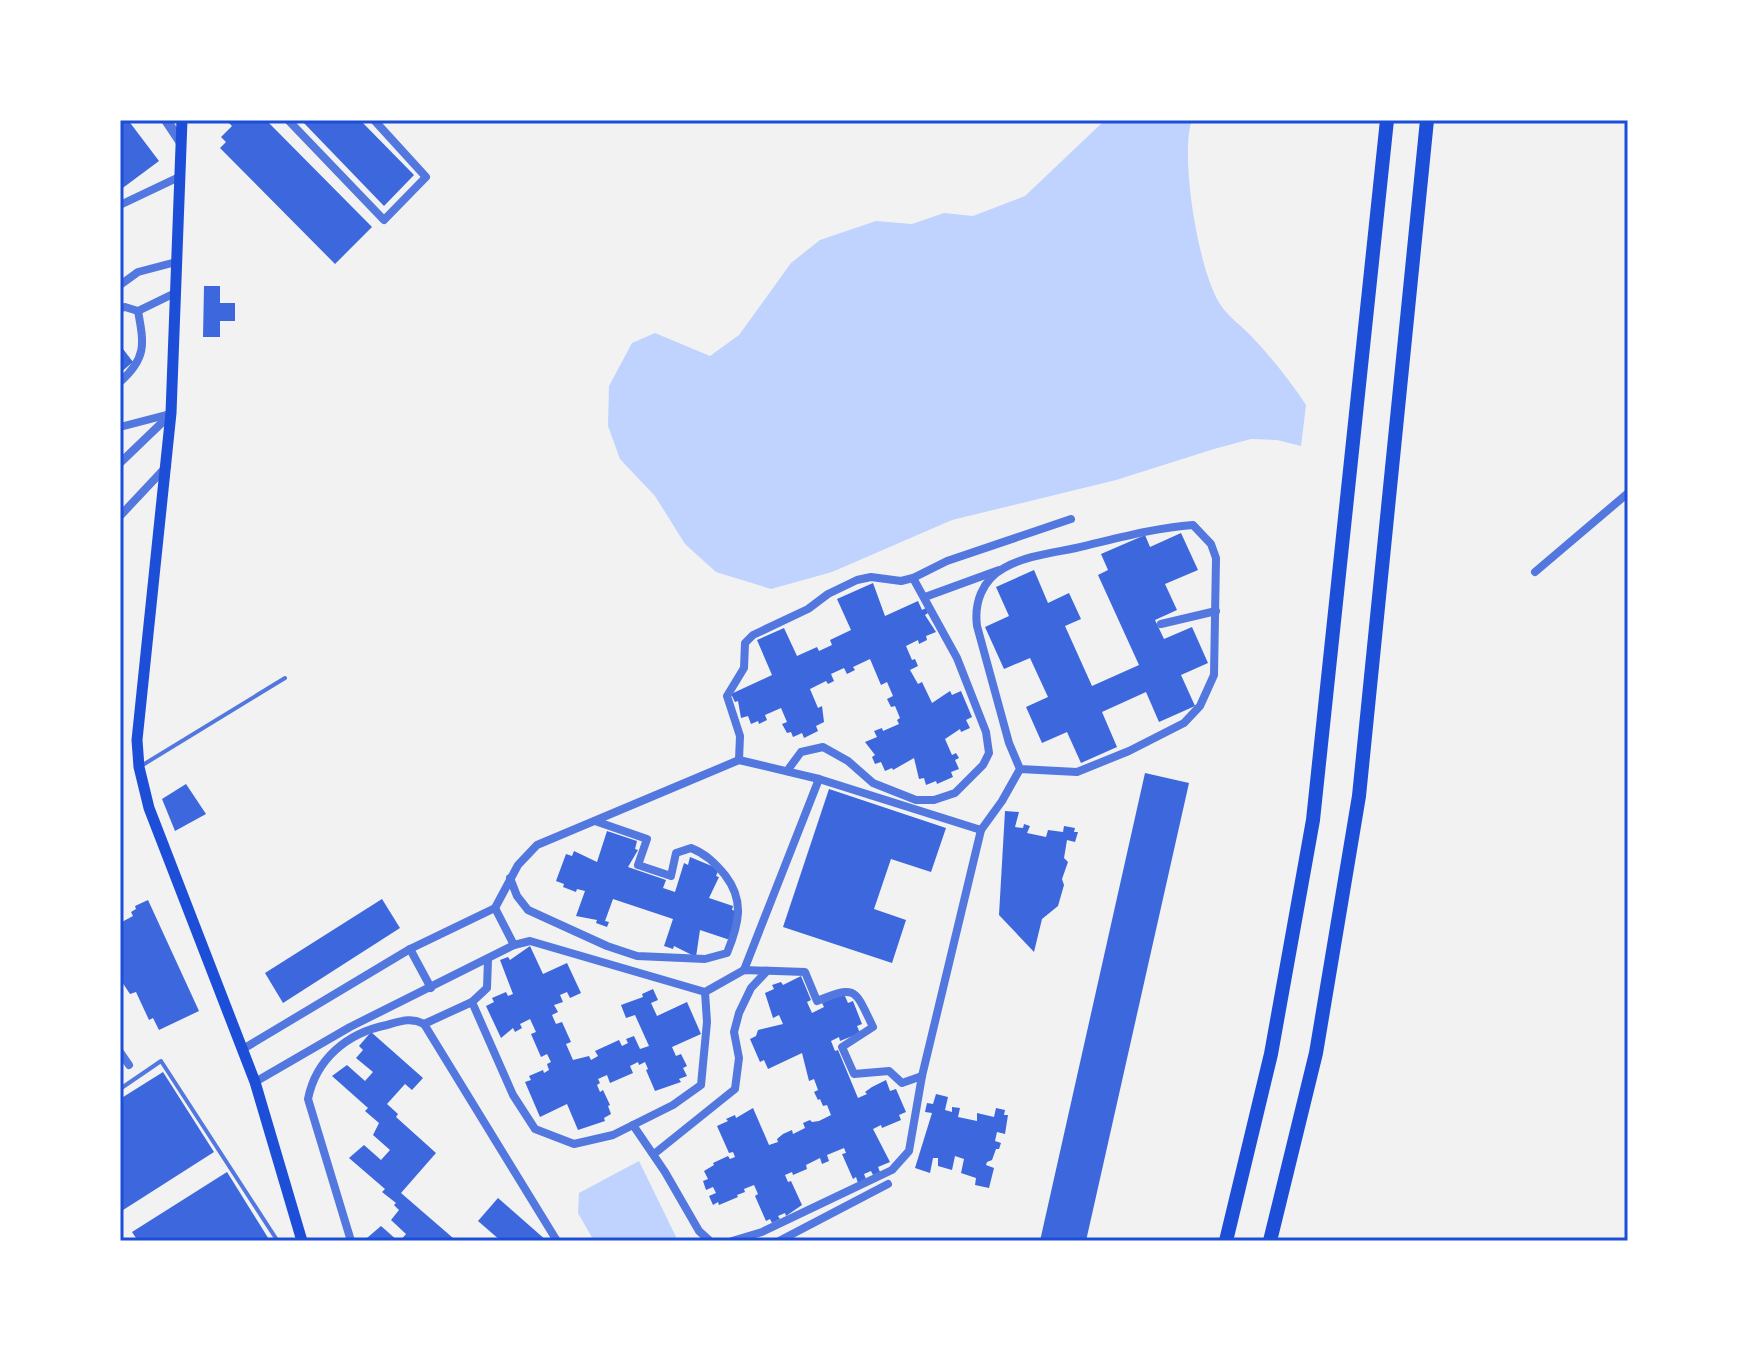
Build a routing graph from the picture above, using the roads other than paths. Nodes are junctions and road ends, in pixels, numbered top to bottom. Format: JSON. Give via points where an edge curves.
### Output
{"nodes":[{"id":1,"x":166,"y":120,"type":"edge"},
{"id":2,"x":182,"y":120,"type":"edge"},
{"id":3,"x":288,"y":120,"type":"edge"},
{"id":4,"x":374,"y":120,"type":"edge"},
{"id":5,"x":1387,"y":120,"type":"edge"},
{"id":6,"x":1427,"y":120,"type":"edge"},
{"id":7,"x":180,"y":141,"type":"junction"},
{"id":8,"x":179,"y":177,"type":"junction"},
{"id":9,"x":120,"y":205,"type":"edge"},
{"id":10,"x":176,"y":262,"type":"junction"},
{"id":11,"x":120,"y":285,"type":"edge"},
{"id":12,"x":175,"y":293,"type":"junction"},
{"id":13,"x":120,"y":308,"type":"edge"},
{"id":14,"x":138,"y":311,"type":"junction"},
{"id":15,"x":120,"y":382,"type":"edge"},
{"id":16,"x":171,"y":413,"type":"junction"},
{"id":17,"x":120,"y":427,"type":"edge"},
{"id":18,"x":120,"y":463,"type":"edge"},
{"id":19,"x":167,"y":465,"type":"junction"},
{"id":20,"x":1628,"y":493,"type":"edge"},
{"id":21,"x":120,"y":516,"type":"edge"},
{"id":22,"x":1071,"y":519,"type":"dead end"},
{"id":23,"x":1001,"y":569,"type":"junction"},
{"id":24,"x":1535,"y":572,"type":"dead end"},
{"id":25,"x":913,"y":578,"type":"junction"},
{"id":26,"x":925,"y":597,"type":"junction"},
{"id":27,"x":1216,"y":611,"type":"junction"},
{"id":28,"x":1161,"y":624,"type":"dead end"},
{"id":29,"x":285,"y":678,"type":"dead end"},
{"id":30,"x":739,"y":760,"type":"junction"},
{"id":31,"x":139,"y":767,"type":"junction"},
{"id":32,"x":1020,"y":769,"type":"junction"},
{"id":33,"x":787,"y":771,"type":"junction"},
{"id":34,"x":819,"y":779,"type":"junction"},
{"id":35,"x":594,"y":821,"type":"junction"},
{"id":36,"x":981,"y":830,"type":"junction"},
{"id":37,"x":510,"y":878,"type":"junction"},
{"id":38,"x":495,"y":908,"type":"junction"},
{"id":39,"x":514,"y":945,"type":"junction"},
{"id":40,"x":410,"y":949,"type":"junction"},
{"id":41,"x":488,"y":959,"type":"junction"},
{"id":42,"x":744,"y":970,"type":"junction"},
{"id":43,"x":767,"y":971,"type":"junction"},
{"id":44,"x":431,"y":988,"type":"junction"},
{"id":45,"x":705,"y":992,"type":"junction"},
{"id":46,"x":472,"y":1002,"type":"junction"},
{"id":47,"x":424,"y":1024,"type":"junction"},
{"id":48,"x":243,"y":1049,"type":"junction"},
{"id":49,"x":120,"y":1052,"type":"edge"},
{"id":50,"x":129,"y":1065,"type":"dead end"},
{"id":51,"x":922,"y":1076,"type":"junction"},
{"id":52,"x":255,"y":1082,"type":"junction"},
{"id":53,"x":120,"y":1089,"type":"edge"},
{"id":54,"x":633,"y":1125,"type":"junction"},
{"id":55,"x":654,"y":1154,"type":"junction"},
{"id":56,"x":888,"y":1184,"type":"dead end"},
{"id":57,"x":302,"y":1241,"type":"edge"},
{"id":58,"x":351,"y":1241,"type":"edge"},
{"id":59,"x":557,"y":1241,"type":"edge"},
{"id":60,"x":710,"y":1241,"type":"edge"},
{"id":61,"x":732,"y":1241,"type":"edge"},
{"id":62,"x":779,"y":1241,"type":"edge"},
{"id":63,"x":1226,"y":1241,"type":"edge"},
{"id":64,"x":1270,"y":1241,"type":"edge"}],
"edges":[{"from":1,"to":7,"type":"street"},
{"from":2,"to":7,"type":"main road"},
{"from":3,"to":4,"type":"street","via":[[384,220],[426,177]]},
{"from":5,"to":63,"type":"highway","via":[[1313,820],[1271,1054]]},
{"from":6,"to":64,"type":"highway","via":[[1359,796],[1316,1053]]},
{"from":7,"to":8,"type":"main road"},
{"from":8,"to":9,"type":"street"},
{"from":8,"to":10,"type":"main road"},
{"from":10,"to":11,"type":"street","via":[[138,272]]},
{"from":10,"to":12,"type":"main road"},
{"from":12,"to":14,"type":"street"},
{"from":12,"to":16,"type":"main road"},
{"from":13,"to":14,"type":"street"},
{"from":14,"to":15,"type":"street","via":[[143,348],[138,364]]},
{"from":16,"to":17,"type":"street"},
{"from":16,"to":18,"type":"street"},
{"from":16,"to":19,"type":"main road"},
{"from":19,"to":21,"type":"street"},
{"from":19,"to":31,"type":"main road","via":[[137,740]]},
{"from":20,"to":24,"type":"street"},
{"from":22,"to":25,"type":"street","via":[[947,561]]},
{"from":23,"to":26,"type":"street"},
{"from":23,"to":27,"type":"street","via":[[1147,531],[1193,525],[1216,558]]},
{"from":23,"to":32,"type":"street","via":[[980,592],[975,609]]},
{"from":25,"to":26,"type":"street"},
{"from":25,"to":30,"type":"street","via":[[857,580],[745,643],[744,668],[727,696],[740,736]]},
{"from":26,"to":33,"type":"street","via":[[957,658],[986,732],[989,753],[973,777],[955,793],[916,800],[873,783],[823,747],[801,752]]},
{"from":27,"to":28,"type":"street"},
{"from":27,"to":32,"type":"street","via":[[1214,675],[1200,706],[1184,723],[1077,772]]},
{"from":29,"to":31,"type":"lane"},
{"from":30,"to":33,"type":"street"},
{"from":30,"to":35,"type":"street"},
{"from":31,"to":48,"type":"main road","via":[[167,858]]},
{"from":32,"to":36,"type":"street"},
{"from":33,"to":34,"type":"street"},
{"from":34,"to":36,"type":"street"},
{"from":34,"to":42,"type":"street"},
{"from":35,"to":37,"type":"street","via":[[537,845]]},
{"from":35,"to":37,"type":"street","via":[[647,839],[638,865],[671,876],[676,853],[691,848],[714,861],[735,888],[740,905],[727,953],[705,959],[622,951],[528,910]]},
{"from":36,"to":51,"type":"street"},
{"from":37,"to":38,"type":"street"},
{"from":38,"to":39,"type":"street"},
{"from":38,"to":40,"type":"street"},
{"from":39,"to":41,"type":"street"},
{"from":39,"to":45,"type":"street","via":[[530,941]]},
{"from":40,"to":44,"type":"street"},
{"from":40,"to":48,"type":"street"},
{"from":41,"to":44,"type":"street"},
{"from":41,"to":46,"type":"street","via":[[487,988]]},
{"from":42,"to":43,"type":"street"},
{"from":42,"to":45,"type":"street"},
{"from":43,"to":51,"type":"street","via":[[805,972],[817,1001],[843,990],[854,993],[873,1027],[842,1047],[854,1074],[889,1071],[902,1083]]},
{"from":43,"to":55,"type":"street","via":[[751,988],[736,1022],[735,1089]]},
{"from":44,"to":52,"type":"street"},
{"from":45,"to":54,"type":"street","via":[[701,1085]]},
{"from":46,"to":47,"type":"street"},
{"from":46,"to":54,"type":"street","via":[[513,1095],[535,1129],[574,1144]]},
{"from":47,"to":58,"type":"street","via":[[414,1019],[367,1029],[339,1046],[312,1081],[308,1099]]},
{"from":47,"to":59,"type":"street"},
{"from":48,"to":52,"type":"main road"},
{"from":49,"to":50,"type":"street"},
{"from":51,"to":61,"type":"street","via":[[909,1151],[892,1170]]},
{"from":52,"to":57,"type":"main road"},
{"from":53,"to":57,"type":"lane","via":[[161,1061],[277,1240]]},
{"from":54,"to":55,"type":"street"},
{"from":55,"to":60,"type":"street"},
{"from":56,"to":62,"type":"street"}]}
